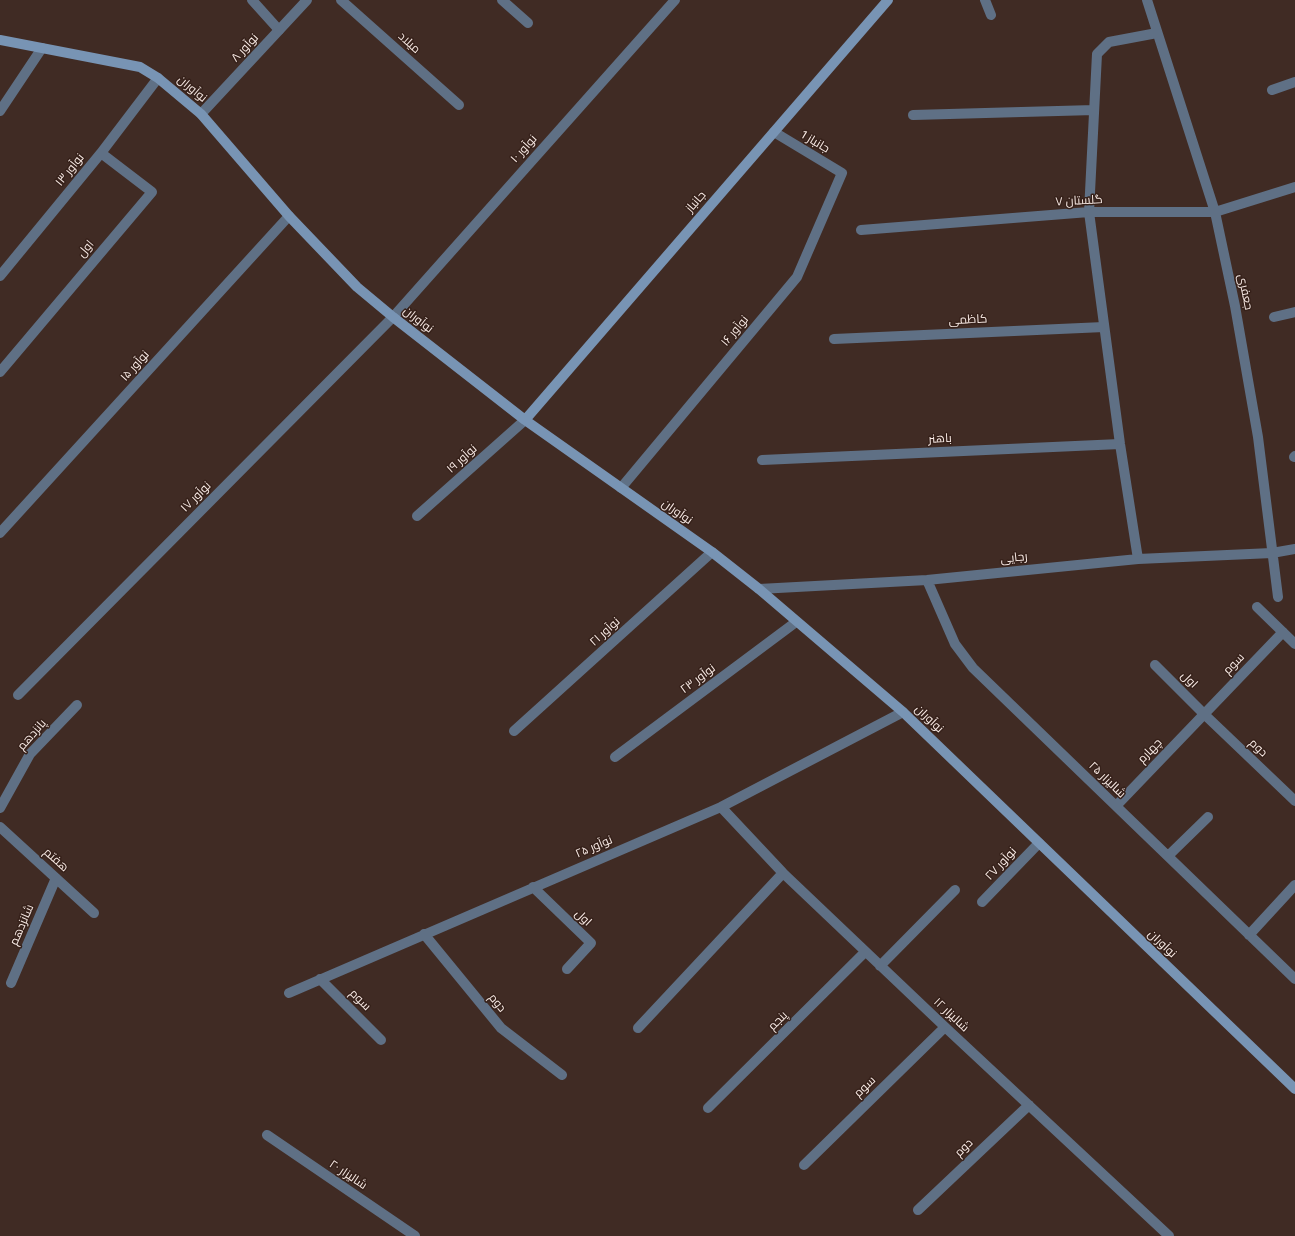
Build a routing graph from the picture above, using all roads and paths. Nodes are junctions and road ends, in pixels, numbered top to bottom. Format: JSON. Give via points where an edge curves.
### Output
{"nodes":[{"id":1,"x":252,"y":0,"type":"edge"},
{"id":2,"x":307,"y":0,"type":"edge"},
{"id":3,"x":341,"y":0,"type":"edge"},
{"id":4,"x":502,"y":0,"type":"edge"},
{"id":5,"x":675,"y":0,"type":"edge"},
{"id":6,"x":888,"y":0,"type":"edge"},
{"id":7,"x":985,"y":0,"type":"edge"},
{"id":8,"x":1147,"y":0,"type":"edge"},
{"id":9,"x":991,"y":15,"type":"dead end"},
{"id":10,"x":528,"y":23,"type":"dead end"},
{"id":11,"x":279,"y":30,"type":"junction"},
{"id":12,"x":1157,"y":33,"type":"junction"},
{"id":13,"x":0,"y":40,"type":"edge"},
{"id":14,"x":42,"y":48,"type":"junction"},
{"id":15,"x":158,"y":78,"type":"junction"},
{"id":16,"x":1295,"y":82,"type":"edge"},
{"id":17,"x":1272,"y":90,"type":"dead end"},
{"id":18,"x":459,"y":105,"type":"dead end"},
{"id":19,"x":1094,"y":110,"type":"junction"},
{"id":20,"x":0,"y":111,"type":"edge"},
{"id":21,"x":201,"y":114,"type":"junction"},
{"id":22,"x":913,"y":115,"type":"dead end"},
{"id":23,"x":774,"y":132,"type":"junction"},
{"id":24,"x":101,"y":153,"type":"junction"},
{"id":25,"x":842,"y":173,"type":"joint"},
{"id":26,"x":1295,"y":187,"type":"edge"},
{"id":27,"x":1089,"y":212,"type":"junction"},
{"id":28,"x":1215,"y":212,"type":"junction"},
{"id":29,"x":289,"y":216,"type":"junction"},
{"id":30,"x":861,"y":230,"type":"dead end"},
{"id":31,"x":0,"y":276,"type":"edge"},
{"id":32,"x":1295,"y":312,"type":"edge"},
{"id":33,"x":393,"y":317,"type":"junction"},
{"id":34,"x":1274,"y":317,"type":"dead end"},
{"id":35,"x":1104,"y":327,"type":"junction"},
{"id":36,"x":834,"y":339,"type":"dead end"},
{"id":37,"x":0,"y":372,"type":"edge"},
{"id":38,"x":525,"y":420,"type":"junction"},
{"id":39,"x":1120,"y":444,"type":"junction"},
{"id":40,"x":762,"y":460,"type":"dead end"},
{"id":41,"x":621,"y":488,"type":"junction"},
{"id":42,"x":417,"y":516,"type":"dead end"},
{"id":43,"x":0,"y":533,"type":"edge"},
{"id":44,"x":1295,"y":549,"type":"edge"},
{"id":45,"x":712,"y":552,"type":"junction"},
{"id":46,"x":1272,"y":553,"type":"junction"},
{"id":47,"x":1138,"y":559,"type":"junction"},
{"id":48,"x":927,"y":580,"type":"junction"},
{"id":49,"x":759,"y":589,"type":"junction"},
{"id":50,"x":1278,"y":597,"type":"dead end"},
{"id":51,"x":1257,"y":607,"type":"dead end"},
{"id":52,"x":796,"y":622,"type":"junction"},
{"id":53,"x":1282,"y":632,"type":"junction"},
{"id":54,"x":1295,"y":644,"type":"edge"},
{"id":55,"x":1155,"y":665,"type":"dead end"},
{"id":56,"x":18,"y":695,"type":"dead end"},
{"id":57,"x":77,"y":705,"type":"dead end"},
{"id":58,"x":903,"y":712,"type":"junction"},
{"id":59,"x":1204,"y":714,"type":"junction"},
{"id":60,"x":514,"y":731,"type":"dead end"},
{"id":61,"x":615,"y":757,"type":"dead end"},
{"id":62,"x":1295,"y":801,"type":"edge"},
{"id":63,"x":1116,"y":806,"type":"junction"},
{"id":64,"x":721,"y":807,"type":"junction"},
{"id":65,"x":0,"y":808,"type":"edge"},
{"id":66,"x":1208,"y":817,"type":"dead end"},
{"id":67,"x":0,"y":827,"type":"edge"},
{"id":68,"x":1039,"y":843,"type":"junction"},
{"id":69,"x":1168,"y":856,"type":"junction"},
{"id":70,"x":782,"y":873,"type":"junction"},
{"id":71,"x":56,"y":878,"type":"junction"},
{"id":72,"x":1295,"y":885,"type":"edge"},
{"id":73,"x":533,"y":887,"type":"junction"},
{"id":74,"x":955,"y":890,"type":"dead end"},
{"id":75,"x":982,"y":902,"type":"dead end"},
{"id":76,"x":94,"y":913,"type":"dead end"},
{"id":77,"x":424,"y":934,"type":"junction"},
{"id":78,"x":1249,"y":935,"type":"junction"},
{"id":79,"x":865,"y":952,"type":"junction"},
{"id":80,"x":880,"y":966,"type":"junction"},
{"id":81,"x":567,"y":969,"type":"dead end"},
{"id":82,"x":320,"y":979,"type":"junction"},
{"id":83,"x":1295,"y":979,"type":"edge"},
{"id":84,"x":11,"y":983,"type":"dead end"},
{"id":85,"x":289,"y":993,"type":"dead end"},
{"id":86,"x":638,"y":1028,"type":"dead end"},
{"id":87,"x":945,"y":1028,"type":"junction"},
{"id":88,"x":381,"y":1040,"type":"dead end"},
{"id":89,"x":562,"y":1075,"type":"dead end"},
{"id":90,"x":1295,"y":1089,"type":"edge"},
{"id":91,"x":1029,"y":1105,"type":"junction"},
{"id":92,"x":708,"y":1108,"type":"dead end"},
{"id":93,"x":267,"y":1135,"type":"dead end"},
{"id":94,"x":804,"y":1165,"type":"dead end"},
{"id":95,"x":918,"y":1210,"type":"dead end"},
{"id":96,"x":415,"y":1236,"type":"edge"},
{"id":97,"x":1169,"y":1236,"type":"edge"}],
"edges":[{"from":1,"to":11,"type":"street"},
{"from":2,"to":11,"type":"street","name":"نوآور ۸"},
{"from":3,"to":18,"type":"street","name":"میلاد"},
{"from":4,"to":10,"type":"street"},
{"from":5,"to":33,"type":"street","name":"نوآور ۱۰"},
{"from":6,"to":23,"type":"street","name":"جانباز"},
{"from":7,"to":9,"type":"street"},
{"from":8,"to":12,"type":"street","name":"جعفری"},
{"from":11,"to":21,"type":"street","name":"نوآور ۸"},
{"from":12,"to":19,"type":"street","via":[[1109,42],[1097,54]]},
{"from":12,"to":28,"type":"street","name":"جعفری"},
{"from":13,"to":14,"type":"street","name":"نوآوران"},
{"from":14,"to":15,"type":"street","name":"نوآوران","via":[[140,67]]},
{"from":14,"to":20,"type":"street"},
{"from":15,"to":21,"type":"street","name":"نوآوران"},
{"from":15,"to":24,"type":"street","name":"نوآور ۱۳"},
{"from":16,"to":17,"type":"street"},
{"from":19,"to":22,"type":"street"},
{"from":19,"to":27,"type":"street"},
{"from":21,"to":29,"type":"street","name":"نوآوران"},
{"from":23,"to":25,"type":"street","name":"جانباز 1"},
{"from":23,"to":38,"type":"street","name":"جانباز"},
{"from":24,"to":31,"type":"street","name":"نوآور ۱۳"},
{"from":24,"to":37,"type":"street","name":"اول","via":[[152,192]]},
{"from":25,"to":41,"type":"street","name":"نوآور ۱۶","via":[[797,277]]},
{"from":26,"to":28,"type":"street","name":"گلستان ۷"},
{"from":27,"to":28,"type":"street","name":"گلستان ۷"},
{"from":27,"to":30,"type":"street","name":"گلستان ۷"},
{"from":27,"to":35,"type":"street"},
{"from":28,"to":46,"type":"street","name":"جعفری","via":[[1258,437]]},
{"from":29,"to":33,"type":"street","name":"نوآوران","via":[[357,286]]},
{"from":29,"to":43,"type":"street","name":"نوآور ۱۵"},
{"from":32,"to":34,"type":"street"},
{"from":33,"to":38,"type":"street","name":"نوآوران"},
{"from":33,"to":56,"type":"street","name":"نوآور ۱۷"},
{"from":35,"to":36,"type":"street","name":"کاظمی"},
{"from":35,"to":39,"type":"street"},
{"from":38,"to":41,"type":"street","name":"نوآوران"},
{"from":38,"to":42,"type":"street","name":"نوآور ۱۹"},
{"from":39,"to":40,"type":"street","name":"باهنر"},
{"from":39,"to":47,"type":"street"},
{"from":41,"to":45,"type":"street","name":"نوآوران"},
{"from":44,"to":46,"type":"street","name":"رجایی"},
{"from":45,"to":49,"type":"street","name":"نوآوران"},
{"from":45,"to":60,"type":"street","name":"نوآور ۲۱"},
{"from":46,"to":47,"type":"street","name":"رجایی"},
{"from":46,"to":50,"type":"street","name":"جعفری"},
{"from":47,"to":48,"type":"street","name":"رجایی"},
{"from":48,"to":49,"type":"street","name":"رجایی"},
{"from":48,"to":63,"type":"street","name":"شالیزار ۲۵","via":[[955,644],[973,668]]},
{"from":49,"to":52,"type":"street","name":"نوآوران"},
{"from":51,"to":53,"type":"street"},
{"from":52,"to":58,"type":"street","name":"نوآوران"},
{"from":52,"to":61,"type":"street","name":"نوآور ۲۳"},
{"from":53,"to":54,"type":"street"},
{"from":53,"to":59,"type":"street","name":"سوم"},
{"from":55,"to":59,"type":"street","name":"اول"},
{"from":57,"to":65,"type":"street","name":"پانزدهم","via":[[30,754]]},
{"from":58,"to":64,"type":"street","name":"نوآور ۲۵"},
{"from":58,"to":68,"type":"street","name":"نوآوران"},
{"from":59,"to":62,"type":"street","name":"دوم"},
{"from":59,"to":63,"type":"street","name":"چهارم"},
{"from":63,"to":69,"type":"street","name":"شالیزار ۲۵"},
{"from":64,"to":70,"type":"street","name":"شالیزار ۱۲"},
{"from":64,"to":73,"type":"street","name":"نوآور ۲۵"},
{"from":66,"to":69,"type":"street"},
{"from":67,"to":71,"type":"street","name":"هفتم"},
{"from":68,"to":75,"type":"street","name":"نوآور ۲۷"},
{"from":68,"to":90,"type":"street","name":"نوآوران"},
{"from":69,"to":78,"type":"street","name":"شالیزار ۲۵"},
{"from":70,"to":79,"type":"street","name":"شالیزار ۱۲"},
{"from":70,"to":86,"type":"street"},
{"from":71,"to":76,"type":"street","name":"هفتم"},
{"from":71,"to":84,"type":"street","name":"شانزدهم"},
{"from":72,"to":78,"type":"street"},
{"from":73,"to":77,"type":"street","name":"نوآور ۲۵"},
{"from":73,"to":81,"type":"street","name":"اول","via":[[591,943]]},
{"from":74,"to":80,"type":"street"},
{"from":77,"to":82,"type":"street","name":"نوآور ۲۵"},
{"from":77,"to":89,"type":"street","name":"دوم","via":[[500,1028]]},
{"from":78,"to":83,"type":"street","name":"شالیزار ۲۵"},
{"from":79,"to":80,"type":"street","name":"شالیزار ۱۲"},
{"from":79,"to":92,"type":"street","name":"پنجم"},
{"from":80,"to":87,"type":"street","name":"شالیزار ۱۲"},
{"from":82,"to":85,"type":"street","name":"نوآور ۲۵"},
{"from":82,"to":88,"type":"street","name":"سوم"},
{"from":87,"to":91,"type":"street","name":"شالیزار ۱۲"},
{"from":87,"to":94,"type":"street","name":"سوم"},
{"from":91,"to":95,"type":"street","name":"دوم"},
{"from":91,"to":97,"type":"street","name":"شالیزار ۱۲"},
{"from":93,"to":96,"type":"street","name":"شالیزار ۲۰"}]}
